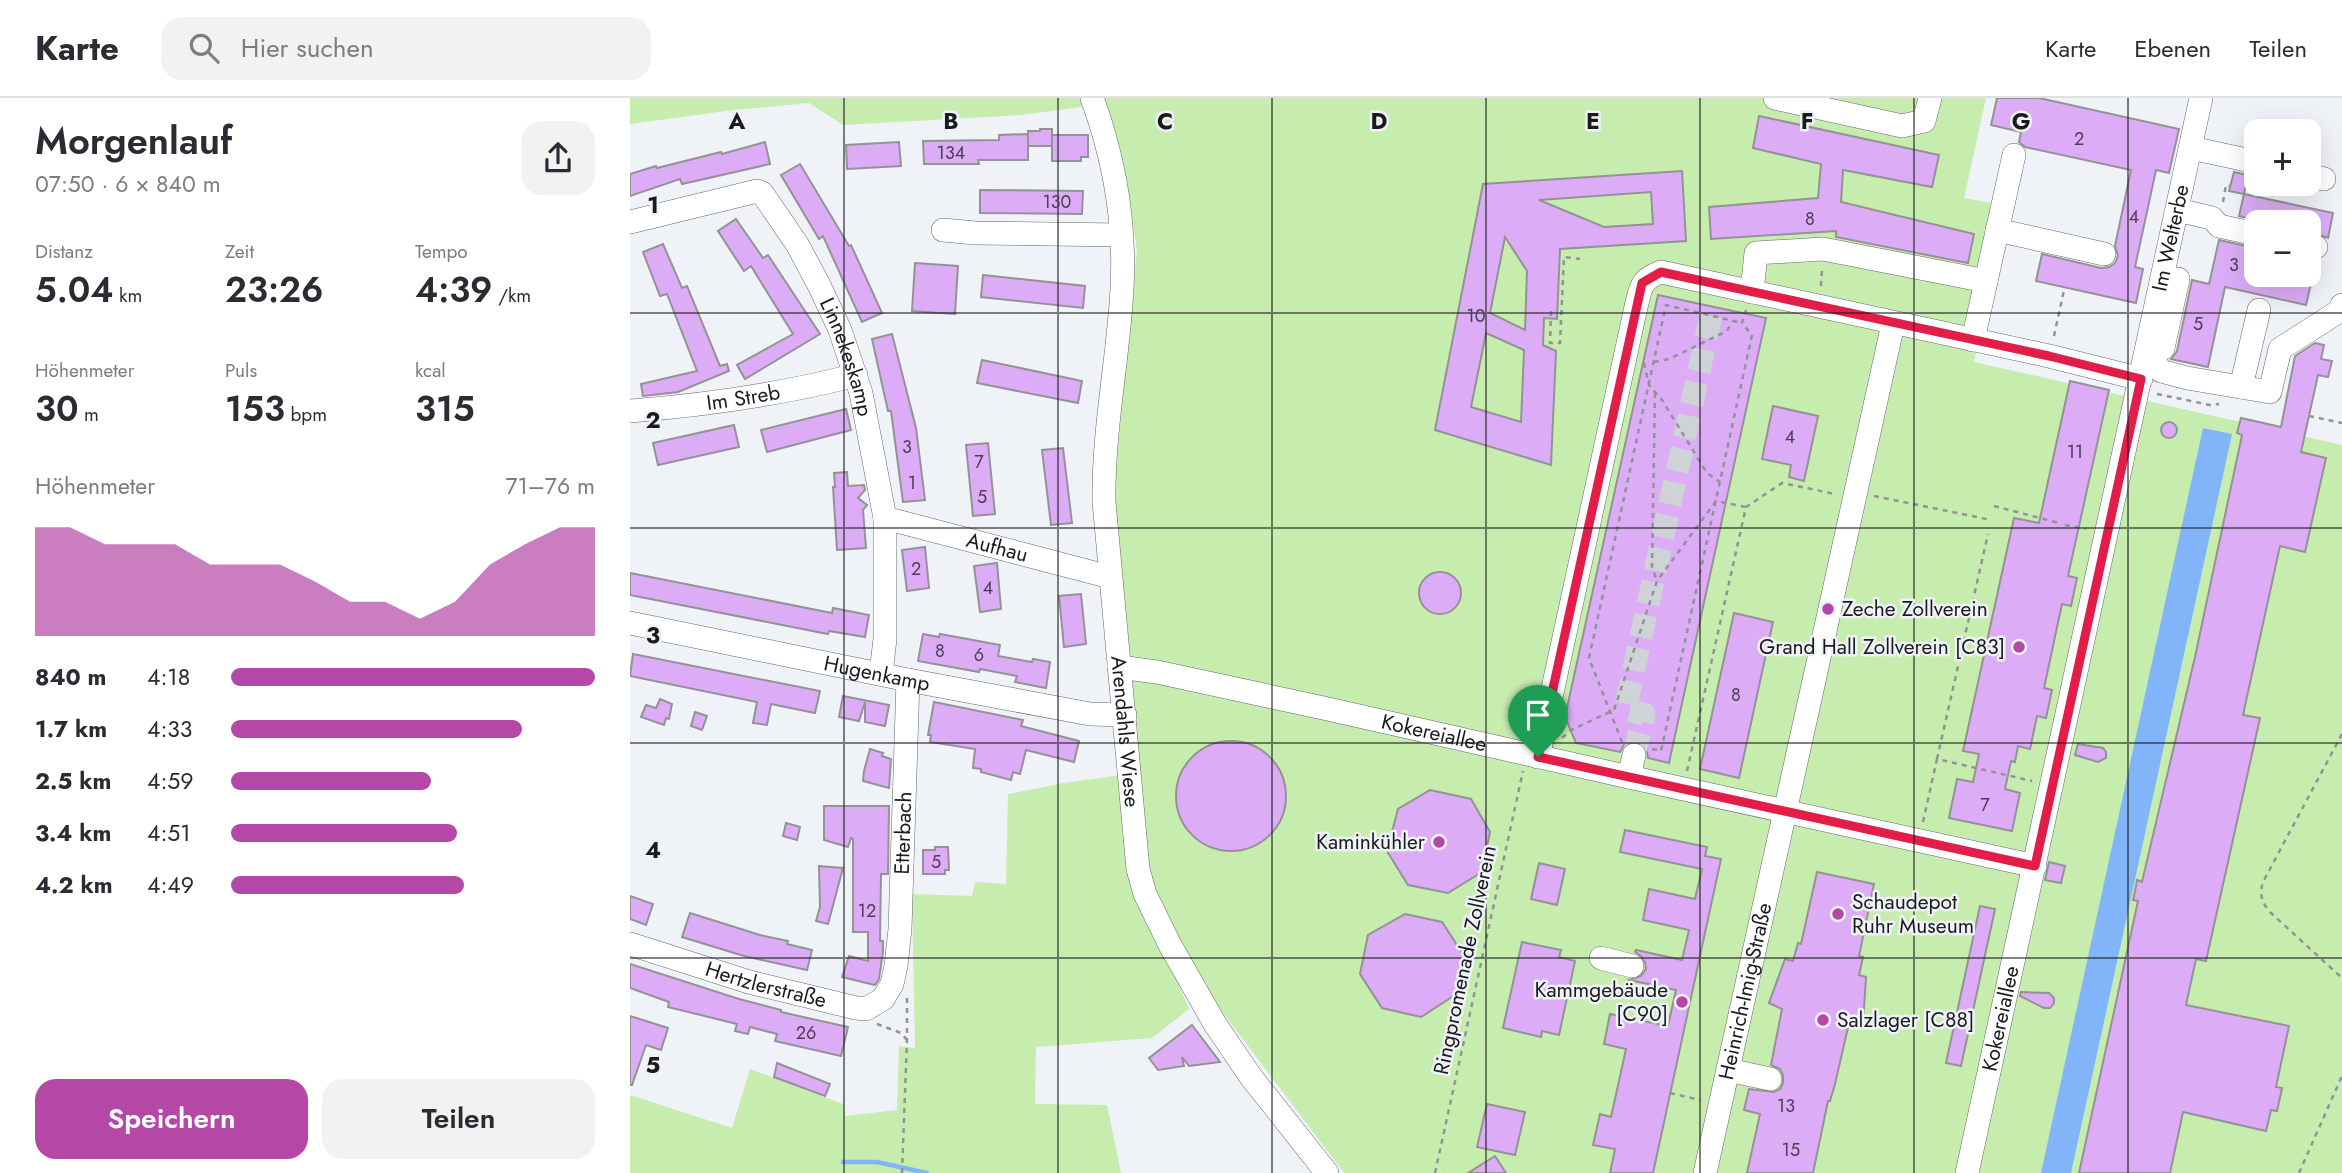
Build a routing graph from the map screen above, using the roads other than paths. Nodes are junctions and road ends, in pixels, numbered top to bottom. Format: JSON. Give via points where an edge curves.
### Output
{"nodes":[{"id":1,"x":1091,"y":98,"type":"edge"},
{"id":2,"x":1775,"y":98,"type":"edge"},
{"id":3,"x":1930,"y":98,"type":"edge"},
{"id":4,"x":2201,"y":98,"type":"edge"},
{"id":5,"x":2191,"y":148,"type":"junction"},
{"id":6,"x":2014,"y":155,"type":"dead end"},
{"id":7,"x":2244,"y":159,"type":"edge"},
{"id":8,"x":2185,"y":212,"type":"junction"},
{"id":9,"x":630,"y":222,"type":"edge"},
{"id":10,"x":943,"y":230,"type":"dead end"},
{"id":11,"x":1997,"y":230,"type":"junction"},
{"id":12,"x":2244,"y":231,"type":"edge"},
{"id":13,"x":1121,"y":235,"type":"junction"},
{"id":14,"x":2104,"y":254,"type":"dead end"},
{"id":15,"x":1986,"y":281,"type":"junction"},
{"id":16,"x":1747,"y":305,"type":"junction"},
{"id":17,"x":2259,"y":310,"type":"dead end"},
{"id":18,"x":2342,"y":315,"type":"edge"},
{"id":19,"x":1893,"y":324,"type":"junction"},
{"id":20,"x":1973,"y":340,"type":"junction"},
{"id":21,"x":2146,"y":372,"type":"junction"},
{"id":22,"x":856,"y":374,"type":"junction"},
{"id":23,"x":2241,"y":387,"type":"junction"},
{"id":24,"x":630,"y":411,"type":"edge"},
{"id":25,"x":885,"y":518,"type":"junction"},
{"id":26,"x":1110,"y":577,"type":"junction"},
{"id":27,"x":630,"y":624,"type":"edge"},
{"id":28,"x":1119,"y":667,"type":"junction"},
{"id":29,"x":881,"y":673,"type":"junction"},
{"id":30,"x":908,"y":680,"type":"junction"},
{"id":31,"x":1125,"y":715,"type":"junction"},
{"id":32,"x":1533,"y":755,"type":"junction"},
{"id":33,"x":1785,"y":811,"type":"junction"},
{"id":34,"x":2035,"y":866,"type":"junction"},
{"id":35,"x":630,"y":944,"type":"edge"},
{"id":36,"x":1601,"y":958,"type":"dead end"},
{"id":37,"x":1632,"y":966,"type":"dead end"},
{"id":38,"x":866,"y":1009,"type":"joint"},
{"id":39,"x":1728,"y":1070,"type":"junction"},
{"id":40,"x":1770,"y":1079,"type":"dead end"},
{"id":41,"x":1327,"y":1173,"type":"edge"},
{"id":42,"x":1705,"y":1173,"type":"edge"},
{"id":43,"x":1967,"y":1173,"type":"edge"}],
"edges":[{"from":1,"to":13,"type":"street","name":"Arendahls Wiese","via":[[1110,156]]},
{"from":2,"to":3,"type":"street","via":[[1902,126],[1924,121]]},
{"from":4,"to":5,"type":"street","name":"Im Welterbe"},
{"from":5,"to":7,"type":"street"},
{"from":5,"to":8,"type":"street","name":"Im Welterbe"},
{"from":6,"to":11,"type":"street"},
{"from":8,"to":12,"type":"street"},
{"from":8,"to":21,"type":"street","name":"Im Welterbe"},
{"from":9,"to":22,"type":"street","name":"Linnekeskamp","via":[[741,194],[762,193],[819,285]]},
{"from":10,"to":13,"type":"street"},
{"from":11,"to":14,"type":"street"},
{"from":11,"to":15,"type":"street"},
{"from":13,"to":26,"type":"street","name":"Arendahls Wiese","via":[[1121,301],[1104,474]]},
{"from":15,"to":16,"type":"street","via":[[1823,249],[1756,253]]},
{"from":15,"to":20,"type":"street"},
{"from":16,"to":19,"type":"street","via":[[1819,307]]},
{"from":16,"to":32,"type":"street","via":[[1661,272],[1642,283]]},
{"from":17,"to":23,"type":"street"},
{"from":18,"to":23,"type":"street","via":[[2280,349],[2270,392]]},
{"from":19,"to":20,"type":"street"},
{"from":19,"to":33,"type":"street","name":"Heinrich-Imig-Straße"},
{"from":20,"to":21,"type":"street"},
{"from":21,"to":23,"type":"street"},
{"from":21,"to":34,"type":"street","name":"Kokereiallee"},
{"from":22,"to":24,"type":"street","name":"Im Streb","via":[[814,385]]},
{"from":22,"to":25,"type":"street","name":"Linnekeskamp"},
{"from":25,"to":26,"type":"street","name":"Aufhau"},
{"from":25,"to":29,"type":"street","name":"Linnekeskamp"},
{"from":26,"to":28,"type":"street","name":"Arendahls Wiese"},
{"from":27,"to":29,"type":"street","name":"Hugenkamp"},
{"from":28,"to":31,"type":"street","name":"Arendahls Wiese"},
{"from":28,"to":32,"type":"street","name":"Kokereiallee","via":[[1157,671]]},
{"from":29,"to":30,"type":"street","name":"Hugenkamp"},
{"from":30,"to":31,"type":"street","name":"Hugenkamp","via":[[1090,714]]},
{"from":30,"to":38,"type":"street","name":"Etterbach","via":[[900,929],[891,984],[883,999]]},
{"from":31,"to":41,"type":"street","name":"Arendahls Wiese","via":[[1134,840],[1145,894],[1199,999],[1232,1051]]},
{"from":32,"to":33,"type":"street","name":"Kokereiallee","via":[[1633,756],[1684,788]]},
{"from":33,"to":34,"type":"street","name":"Kokereiallee"},
{"from":33,"to":39,"type":"street","name":"Heinrich-Imig-Straße"},
{"from":34,"to":43,"type":"street","name":"Kokereiallee"},
{"from":35,"to":38,"type":"street","name":"Hertzlerstraße","via":[[749,982]]},
{"from":36,"to":37,"type":"street"},
{"from":39,"to":40,"type":"street"},
{"from":39,"to":42,"type":"street","name":"Heinrich-Imig-Straße"}]}
